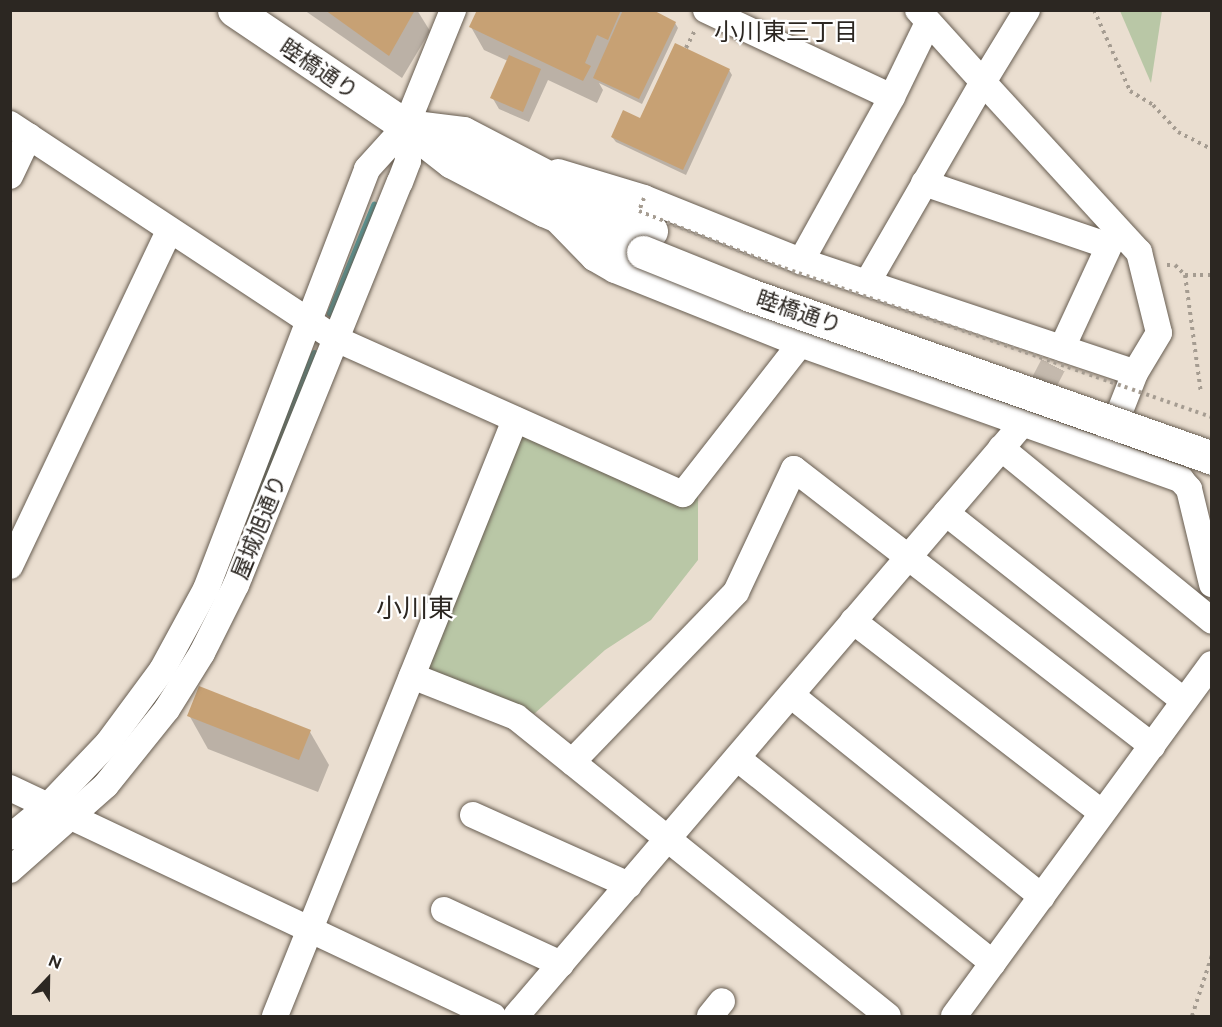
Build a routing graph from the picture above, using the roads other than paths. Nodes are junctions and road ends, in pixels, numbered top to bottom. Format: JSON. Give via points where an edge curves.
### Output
{"nodes":[{"id":1,"x":234,"y":10,"type":"edge"},
{"id":2,"x":453,"y":10,"type":"edge"},
{"id":3,"x":706,"y":10,"type":"edge"},
{"id":4,"x":1027,"y":10,"type":"edge"},
{"id":5,"x":923,"y":17,"type":"edge"},
{"id":6,"x":983,"y":82,"type":"junction"},
{"id":7,"x":891,"y":97,"type":"junction"},
{"id":8,"x":406,"y":126,"type":"junction"},
{"id":9,"x":20,"y":130,"type":"edge"},
{"id":10,"x":513,"y":159,"type":"junction"},
{"id":11,"x":10,"y":176,"type":"edge"},
{"id":12,"x":924,"y":183,"type":"junction"},
{"id":13,"x":550,"y":213,"type":"junction"},
{"id":14,"x":169,"y":231,"type":"junction"},
{"id":15,"x":1113,"y":237,"type":"junction"},
{"id":16,"x":647,"y":242,"type":"junction"},
{"id":17,"x":801,"y":261,"type":"junction"},
{"id":18,"x":867,"y":283,"type":"junction"},
{"id":19,"x":309,"y":322,"type":"junction"},
{"id":20,"x":336,"y":339,"type":"junction"},
{"id":21,"x":800,"y":344,"type":"junction"},
{"id":22,"x":1062,"y":348,"type":"junction"},
{"id":23,"x":1135,"y":374,"type":"junction"},
{"id":24,"x":515,"y":420,"type":"junction"},
{"id":25,"x":1023,"y":423,"type":"junction"},
{"id":26,"x":1212,"y":435,"type":"edge"},
{"id":27,"x":1001,"y":448,"type":"junction"},
{"id":28,"x":1105,"y":451,"type":"junction"},
{"id":29,"x":1212,"y":458,"type":"edge"},
{"id":30,"x":946,"y":513,"type":"junction"},
{"id":31,"x":908,"y":557,"type":"junction"},
{"id":32,"x":10,"y":566,"type":"edge"},
{"id":33,"x":1212,"y":584,"type":"edge"},
{"id":34,"x":853,"y":621,"type":"junction"},
{"id":35,"x":1212,"y":621,"type":"edge"},
{"id":36,"x":1212,"y":664,"type":"edge"},
{"id":37,"x":412,"y":676,"type":"junction"},
{"id":38,"x":791,"y":695,"type":"junction"},
{"id":39,"x":1184,"y":701,"type":"junction"},
{"id":40,"x":1152,"y":746,"type":"junction"},
{"id":41,"x":737,"y":758,"type":"junction"},
{"id":42,"x":572,"y":762,"type":"junction"},
{"id":43,"x":10,"y":788,"type":"edge"},
{"id":44,"x":48,"y":806,"type":"junction"},
{"id":45,"x":1102,"y":813,"type":"junction"},
{"id":46,"x":473,"y":815,"type":"dead end"},
{"id":47,"x":70,"y":819,"type":"junction"},
{"id":48,"x":10,"y":837,"type":"edge"},
{"id":49,"x":667,"y":840,"type":"junction"},
{"id":50,"x":10,"y":870,"type":"edge"},
{"id":51,"x":628,"y":885,"type":"junction"},
{"id":52,"x":1041,"y":897,"type":"junction"},
{"id":53,"x":444,"y":910,"type":"dead end"},
{"id":54,"x":309,"y":931,"type":"junction"},
{"id":55,"x":993,"y":963,"type":"junction"},
{"id":56,"x":561,"y":964,"type":"junction"},
{"id":57,"x":275,"y":1017,"type":"edge"},
{"id":58,"x":493,"y":1017,"type":"edge"},
{"id":59,"x":516,"y":1017,"type":"edge"},
{"id":60,"x":888,"y":1017,"type":"edge"},
{"id":61,"x":954,"y":1017,"type":"edge"}],
"edges":[{"from":1,"to":8,"type":"main road","name":"睦橋通り"},
{"from":2,"to":8,"type":"street","name":"屋城旭通り"},
{"from":3,"to":7,"type":"street"},
{"from":4,"to":6,"type":"street"},
{"from":5,"to":6,"type":"street"},
{"from":5,"to":7,"type":"street"},
{"from":6,"to":12,"type":"street"},
{"from":6,"to":15,"type":"street"},
{"from":7,"to":17,"type":"street"},
{"from":8,"to":10,"type":"main road","name":"睦橋通り","via":[[463,133]]},
{"from":8,"to":13,"type":"main road","name":"睦橋通り","via":[[452,162]]},
{"from":8,"to":19,"type":"street","name":"屋城旭通り","via":[[368,169]]},
{"from":8,"to":20,"type":"street","name":"屋城旭通り","via":[[408,161]]},
{"from":9,"to":11,"type":"street"},
{"from":9,"to":14,"type":"street"},
{"from":10,"to":16,"type":"main road","name":"睦橋通り"},
{"from":10,"to":17,"type":"street","via":[[644,198]]},
{"from":12,"to":15,"type":"street"},
{"from":12,"to":18,"type":"street"},
{"from":13,"to":16,"type":"main road","name":"睦橋通り"},
{"from":13,"to":21,"type":"street","via":[[577,243],[615,270]]},
{"from":14,"to":19,"type":"street"},
{"from":14,"to":32,"type":"street"},
{"from":15,"to":22,"type":"street"},
{"from":15,"to":23,"type":"street","via":[[1145,262],[1159,333]]},
{"from":16,"to":26,"type":"main road","name":"睦橋通り","via":[[753,273]]},
{"from":16,"to":29,"type":"main road","name":"睦橋通り","bridge":true,"via":[[750,295]]},
{"from":17,"to":18,"type":"street"},
{"from":18,"to":22,"type":"street"},
{"from":19,"to":20,"type":"street"},
{"from":19,"to":44,"type":"street","name":"屋城旭通り","via":[[206,589],[162,670],[138,703],[108,743]]},
{"from":20,"to":24,"type":"street"},
{"from":20,"to":47,"type":"street","name":"屋城旭通り","via":[[236,585],[202,653],[149,734],[106,785]]},
{"from":21,"to":24,"type":"street","via":[[683,494]]},
{"from":21,"to":25,"type":"street"},
{"from":22,"to":23,"type":"street"},
{"from":23,"to":28,"type":"street"},
{"from":24,"to":37,"type":"street"},
{"from":25,"to":27,"type":"street"},
{"from":25,"to":28,"type":"street"},
{"from":27,"to":30,"type":"street"},
{"from":27,"to":35,"type":"street"},
{"from":28,"to":33,"type":"street","via":[[1181,480],[1189,489]]},
{"from":30,"to":31,"type":"street"},
{"from":30,"to":39,"type":"street"},
{"from":31,"to":34,"type":"street"},
{"from":31,"to":40,"type":"street"},
{"from":31,"to":42,"type":"street","via":[[794,469],[736,592]]},
{"from":34,"to":38,"type":"street"},
{"from":34,"to":45,"type":"street"},
{"from":36,"to":39,"type":"street"},
{"from":37,"to":42,"type":"street","via":[[516,717]]},
{"from":37,"to":54,"type":"street"},
{"from":38,"to":41,"type":"street"},
{"from":38,"to":52,"type":"street"},
{"from":39,"to":40,"type":"street"},
{"from":40,"to":45,"type":"street"},
{"from":41,"to":49,"type":"street"},
{"from":41,"to":55,"type":"street"},
{"from":42,"to":49,"type":"street"},
{"from":43,"to":44,"type":"street"},
{"from":44,"to":47,"type":"street"},
{"from":44,"to":48,"type":"street","name":"屋城旭通り"},
{"from":45,"to":52,"type":"street"},
{"from":46,"to":51,"type":"street"},
{"from":47,"to":50,"type":"street","name":"屋城旭通り"},
{"from":47,"to":54,"type":"street"},
{"from":49,"to":51,"type":"street"},
{"from":49,"to":60,"type":"street"},
{"from":51,"to":56,"type":"street"},
{"from":52,"to":55,"type":"street"},
{"from":53,"to":56,"type":"street"},
{"from":54,"to":57,"type":"street"},
{"from":54,"to":58,"type":"street"},
{"from":55,"to":61,"type":"street"},
{"from":56,"to":59,"type":"street"}]}
